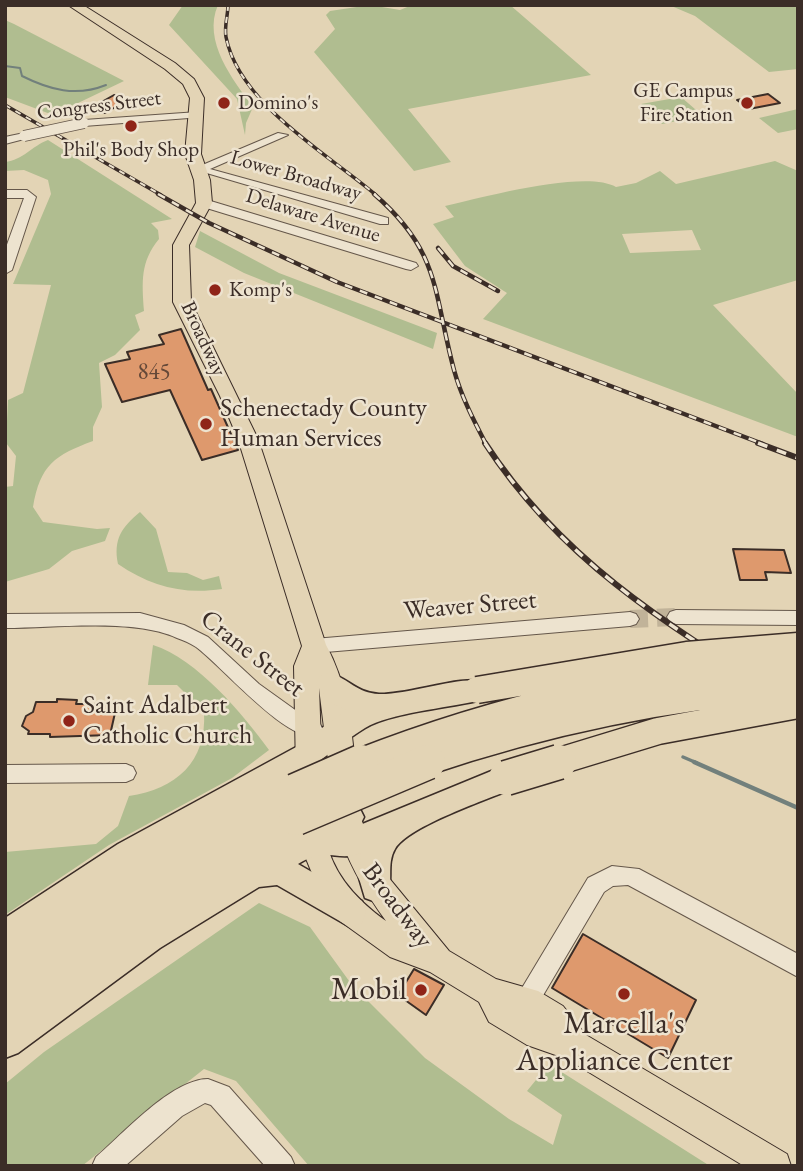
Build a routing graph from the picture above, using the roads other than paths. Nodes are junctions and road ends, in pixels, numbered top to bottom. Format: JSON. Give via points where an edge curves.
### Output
{"nodes":[{"id":1,"x":82,"y":7,"type":"edge"},
{"id":2,"x":198,"y":115,"type":"junction"},
{"id":3,"x":282,"y":135,"type":"dead end"},
{"id":4,"x":5,"y":141,"type":"edge"},
{"id":5,"x":199,"y":169,"type":"junction"},
{"id":6,"x":5,"y":194,"type":"edge"},
{"id":7,"x":204,"y":203,"type":"junction"},
{"id":8,"x":384,"y":221,"type":"dead end"},
{"id":9,"x":411,"y":266,"type":"dead end"},
{"id":10,"x":5,"y":270,"type":"edge"},
{"id":11,"x":676,"y":617,"type":"tunnel mouth"},
{"id":12,"x":798,"y":618,"type":"edge"},
{"id":13,"x":630,"y":619,"type":"tunnel mouth"},
{"id":14,"x":5,"y":621,"type":"edge"},
{"id":15,"x":314,"y":646,"type":"junction"},
{"id":16,"x":798,"y":646,"type":"edge"},
{"id":17,"x":798,"y":665,"type":"edge"},
{"id":18,"x":330,"y":684,"type":"junction"},
{"id":19,"x":798,"y":686,"type":"edge"},
{"id":20,"x":477,"y":690,"type":"joint"},
{"id":21,"x":395,"y":704,"type":"junction"},
{"id":22,"x":798,"y":705,"type":"edge"},
{"id":23,"x":337,"y":734,"type":"junction"},
{"id":24,"x":308,"y":742,"type":"junction"},
{"id":25,"x":127,"y":773,"type":"dead end"},
{"id":26,"x":5,"y":774,"type":"edge"},
{"id":27,"x":301,"y":816,"type":"junction"},
{"id":28,"x":399,"y":822,"type":"junction"},
{"id":29,"x":351,"y":830,"type":"junction"},
{"id":30,"x":376,"y":887,"type":"junction"},
{"id":31,"x":225,"y":890,"type":"junction"},
{"id":32,"x":350,"y":912,"type":"junction"},
{"id":33,"x":5,"y":937,"type":"edge"},
{"id":34,"x":439,"y":961,"type":"junction"},
{"id":35,"x":798,"y":966,"type":"edge"},
{"id":36,"x":5,"y":967,"type":"edge"},
{"id":37,"x":490,"y":992,"type":"junction"},
{"id":38,"x":527,"y":1001,"type":"junction"},
{"id":39,"x":5,"y":1002,"type":"edge"},
{"id":40,"x":5,"y":1040,"type":"edge"},
{"id":41,"x":575,"y":1046,"type":"junction"},
{"id":42,"x":105,"y":1166,"type":"edge"},
{"id":43,"x":282,"y":1166,"type":"edge"},
{"id":44,"x":775,"y":1166,"type":"edge"}],
"edges":[{"from":1,"to":2,"type":"main road","via":[[189,82],[197,98]]},
{"from":2,"to":4,"type":"street","name":"Congress Street","bridge":true,"via":[[84,123]]},
{"from":2,"to":5,"type":"main road","via":[[193,154]]},
{"from":3,"to":5,"type":"street"},
{"from":5,"to":7,"type":"main road"},
{"from":5,"to":8,"type":"street","name":"Lower Broadway"},
{"from":6,"to":10,"type":"street","via":[[30,197]]},
{"from":7,"to":9,"type":"street","name":"Delaware Avenue"},
{"from":7,"to":15,"type":"main road","name":"Broadway","via":[[181,245],[182,302],[248,439]]},
{"from":11,"to":12,"type":"street"},
{"from":13,"to":15,"type":"street","name":"Weaver Street"},
{"from":14,"to":24,"type":"street","name":"Crane Street","via":[[140,620],[178,629],[202,642]]},
{"from":15,"to":18,"type":"main road","name":"Broadway"},
{"from":15,"to":24,"type":"main road","name":"Broadway","via":[[306,666]]},
{"from":16,"to":20,"type":"highway","bridge":true,"via":[[687,655]]},
{"from":17,"to":27,"type":"highway","bridge":true,"via":[[675,676],[527,704],[428,735]]},
{"from":18,"to":21,"type":"highway","via":[[353,704]]},
{"from":18,"to":23,"type":"main road","name":"Broadway"},
{"from":19,"to":27,"type":"highway","bridge":true,"via":[[683,696],[537,725],[408,768]]},
{"from":20,"to":21,"type":"highway"},
{"from":21,"to":23,"type":"highway","via":[[356,719]]},
{"from":22,"to":28,"type":"highway","bridge":true,"via":[[658,731],[506,778]]},
{"from":23,"to":24,"type":"highway"},
{"from":23,"to":29,"type":"main road","name":"Broadway"},
{"from":24,"to":27,"type":"main road","name":"Broadway"},
{"from":24,"to":33,"type":"highway"},
{"from":25,"to":26,"type":"street"},
{"from":27,"to":29,"type":"highway"},
{"from":27,"to":31,"type":"highway"},
{"from":27,"to":32,"type":"main road","name":"Broadway","via":[[328,879]]},
{"from":27,"to":36,"type":"highway","via":[[136,880]]},
{"from":27,"to":39,"type":"highway","via":[[151,901]]},
{"from":28,"to":29,"type":"highway"},
{"from":28,"to":30,"type":"highway","via":[[379,844],[374,858]]},
{"from":29,"to":30,"type":"main road","name":"Broadway"},
{"from":30,"to":34,"type":"main road","name":"Broadway"},
{"from":31,"to":32,"type":"highway","via":[[262,871],[283,872]]},
{"from":31,"to":40,"type":"highway","via":[[104,967]]},
{"from":32,"to":34,"type":"main road","name":"Broadway","via":[[400,947]]},
{"from":34,"to":37,"type":"main road","name":"Broadway"},
{"from":35,"to":38,"type":"street","via":[[631,876],[618,874],[596,885]]},
{"from":37,"to":38,"type":"main road","name":"Broadway"},
{"from":37,"to":41,"type":"main road","name":"Broadway","via":[[500,1011],[538,1034]]},
{"from":38,"to":41,"type":"main road","name":"Broadway","via":[[552,1017]]},
{"from":41,"to":44,"type":"main road","name":"Broadway"},
{"from":42,"to":43,"type":"street","via":[[188,1098],[206,1091],[220,1096]]}]}
